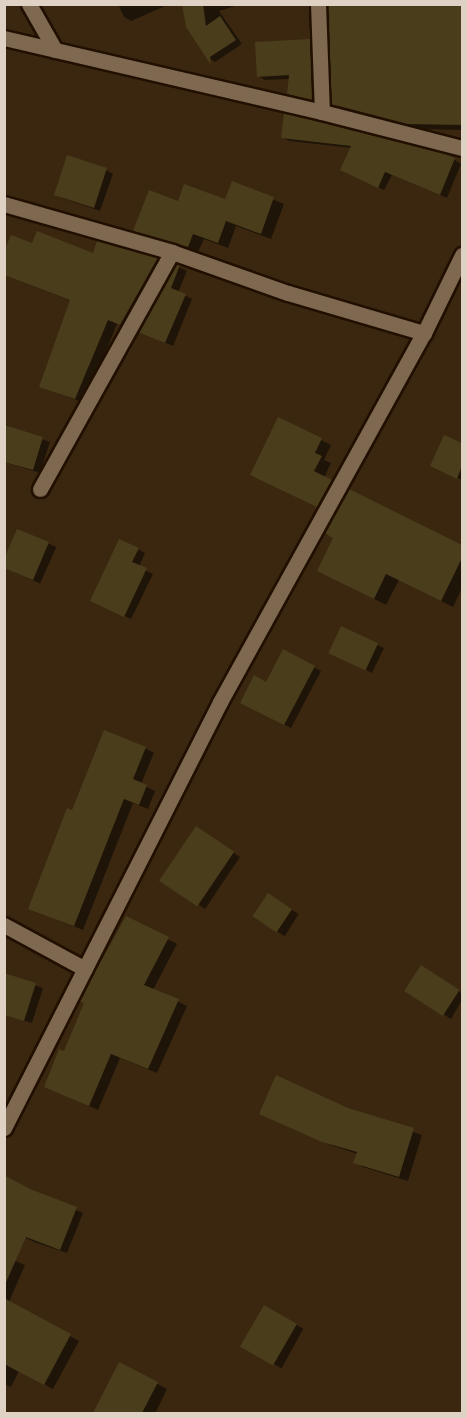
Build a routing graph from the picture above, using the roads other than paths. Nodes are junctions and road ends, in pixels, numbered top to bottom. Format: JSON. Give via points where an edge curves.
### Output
{"nodes":[{"id":1,"x":28,"y":4,"type":"edge"},
{"id":2,"x":318,"y":4,"type":"edge"},
{"id":3,"x":4,"y":38,"type":"edge"},
{"id":4,"x":55,"y":50,"type":"junction"},
{"id":5,"x":322,"y":111,"type":"junction"},
{"id":6,"x":462,"y":148,"type":"edge"},
{"id":7,"x":4,"y":204,"type":"edge"},
{"id":8,"x":172,"y":252,"type":"junction"},
{"id":9,"x":462,"y":255,"type":"edge"},
{"id":10,"x":424,"y":333,"type":"junction"},
{"id":11,"x":40,"y":489,"type":"dead end"},
{"id":12,"x":4,"y":925,"type":"edge"},
{"id":13,"x":85,"y":969,"type":"junction"},
{"id":14,"x":4,"y":1128,"type":"edge"}],
"edges":[{"from":1,"to":4,"type":"street"},
{"from":2,"to":5,"type":"street"},
{"from":3,"to":4,"type":"street"},
{"from":4,"to":5,"type":"street"},
{"from":5,"to":6,"type":"street"},
{"from":7,"to":8,"type":"street"},
{"from":8,"to":10,"type":"street","via":[[288,293]]},
{"from":8,"to":11,"type":"street"},
{"from":9,"to":10,"type":"street"},
{"from":10,"to":13,"type":"street","via":[[220,702]]},
{"from":12,"to":13,"type":"street"},
{"from":13,"to":14,"type":"street"}]}
